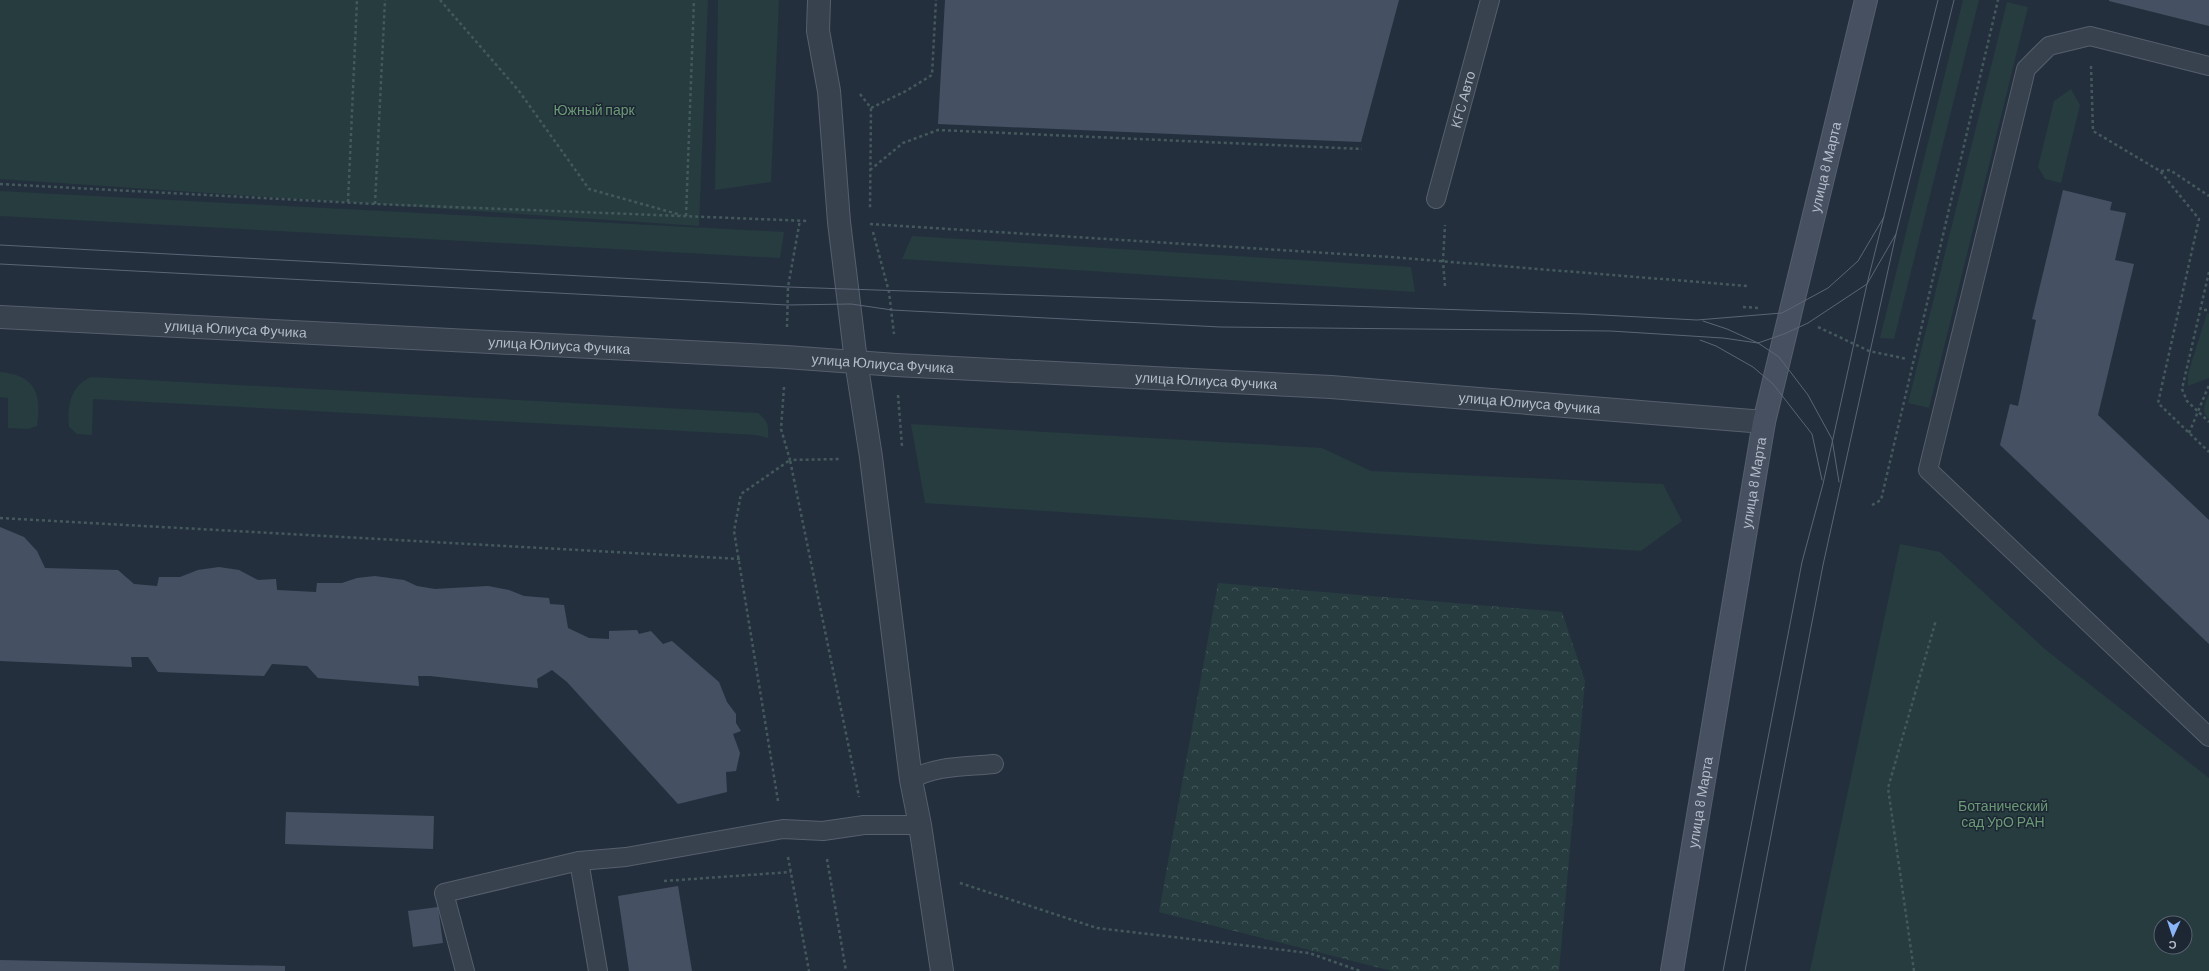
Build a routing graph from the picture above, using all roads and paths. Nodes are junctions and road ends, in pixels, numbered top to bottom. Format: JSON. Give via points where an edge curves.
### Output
{"nodes":[{"id":1,"x":357,"y":0,"type":"edge"},
{"id":2,"x":385,"y":0,"type":"edge"},
{"id":3,"x":440,"y":0,"type":"edge"},
{"id":4,"x":694,"y":0,"type":"edge"},
{"id":5,"x":819,"y":0,"type":"edge"},
{"id":6,"x":936,"y":0,"type":"edge"},
{"id":7,"x":1490,"y":0,"type":"edge"},
{"id":8,"x":1866,"y":0,"type":"edge"},
{"id":9,"x":1998,"y":0,"type":"edge"},
{"id":10,"x":2090,"y":36,"type":"junction"},
{"id":11,"x":2209,"y":66,"type":"edge"},
{"id":12,"x":871,"y":108,"type":"dead end"},
{"id":13,"x":1362,"y":149,"type":"dead end"},
{"id":14,"x":870,"y":170,"type":"dead end"},
{"id":15,"x":2160,"y":171,"type":"junction"},
{"id":16,"x":0,"y":184,"type":"edge"},
{"id":17,"x":2209,"y":196,"type":"edge"},
{"id":18,"x":1436,"y":199,"type":"dead end"},
{"id":19,"x":348,"y":202,"type":"junction"},
{"id":20,"x":375,"y":204,"type":"junction"},
{"id":21,"x":687,"y":217,"type":"junction"},
{"id":22,"x":839,"y":222,"type":"junction"},
{"id":23,"x":2209,"y":272,"type":"edge"},
{"id":24,"x":1748,"y":286,"type":"dead end"},
{"id":25,"x":2204,"y":310,"type":"dead end"},
{"id":26,"x":2209,"y":310,"type":"edge"},
{"id":27,"x":0,"y":317,"type":"edge"},
{"id":28,"x":1878,"y":353,"type":"dead end"},
{"id":29,"x":1907,"y":359,"type":"dead end"},
{"id":30,"x":856,"y":361,"type":"junction"},
{"id":31,"x":2209,"y":385,"type":"edge"},
{"id":32,"x":2198,"y":411,"type":"junction"},
{"id":33,"x":1764,"y":422,"type":"junction"},
{"id":34,"x":2209,"y":422,"type":"edge"},
{"id":35,"x":2189,"y":433,"type":"junction"},
{"id":36,"x":2209,"y":452,"type":"edge"},
{"id":37,"x":1872,"y":504,"type":"dead end"},
{"id":38,"x":0,"y":518,"type":"edge"},
{"id":39,"x":740,"y":559,"type":"junction"},
{"id":40,"x":1936,"y":620,"type":"dead end"},
{"id":41,"x":2209,"y":737,"type":"edge"},
{"id":42,"x":994,"y":764,"type":"dead end"},
{"id":43,"x":911,"y":780,"type":"junction"},
{"id":44,"x":864,"y":825,"type":"junction"},
{"id":45,"x":920,"y":825,"type":"junction"},
{"id":46,"x":782,"y":829,"type":"junction"},
{"id":47,"x":823,"y":832,"type":"junction"},
{"id":48,"x":579,"y":861,"type":"junction"},
{"id":49,"x":791,"y":872,"type":"junction"},
{"id":50,"x":660,"y":881,"type":"dead end"},
{"id":51,"x":954,"y":881,"type":"dead end"},
{"id":52,"x":465,"y":971,"type":"edge"},
{"id":53,"x":598,"y":971,"type":"edge"},
{"id":54,"x":809,"y":971,"type":"edge"},
{"id":55,"x":846,"y":971,"type":"edge"},
{"id":56,"x":942,"y":971,"type":"edge"},
{"id":57,"x":1360,"y":971,"type":"edge"},
{"id":58,"x":1672,"y":971,"type":"edge"},
{"id":59,"x":1914,"y":971,"type":"edge"}],
"edges":[{"from":1,"to":19,"type":"path"},
{"from":2,"to":20,"type":"path"},
{"from":3,"to":21,"type":"path","via":[[519,91],[589,190]]},
{"from":4,"to":21,"type":"path"},
{"from":5,"to":22,"type":"street","via":[[818,30],[829,91]]},
{"from":6,"to":12,"type":"path","via":[[932,75]]},
{"from":7,"to":18,"type":"lane","name":"KFC Авто"},
{"from":8,"to":33,"type":"main road","name":"улица 8 Марта"},
{"from":9,"to":37,"type":"path","via":[[1881,500]]},
{"from":10,"to":11,"type":"lane"},
{"from":10,"to":15,"type":"path","via":[[2093,131]]},
{"from":10,"to":41,"type":"lane","via":[[2049,46],[2026,69],[1928,470]]},
{"from":13,"to":14,"type":"path","via":[[938,130],[903,143]]},
{"from":15,"to":17,"type":"path","via":[[2170,170]]},
{"from":15,"to":35,"type":"path","via":[[2199,219],[2158,403]]},
{"from":16,"to":19,"type":"path"},
{"from":19,"to":20,"type":"path"},
{"from":20,"to":21,"type":"path"},
{"from":21,"to":22,"type":"path"},
{"from":22,"to":24,"type":"path","via":[[1397,258]]},
{"from":22,"to":30,"type":"street"},
{"from":23,"to":32,"type":"path","via":[[2182,389],[2187,401]]},
{"from":25,"to":26,"type":"path"},
{"from":27,"to":30,"type":"street","name":"улица Юлиуса Фучика"},
{"from":28,"to":29,"type":"path"},
{"from":30,"to":33,"type":"street","name":"улица Юлиуса Фучика","via":[[1331,387]]},
{"from":30,"to":43,"type":"street","via":[[871,458]]},
{"from":31,"to":32,"type":"path"},
{"from":32,"to":34,"type":"path"},
{"from":32,"to":35,"type":"path"},
{"from":33,"to":58,"type":"main road","name":"улица 8 Марта"},
{"from":35,"to":36,"type":"path"},
{"from":38,"to":39,"type":"path"},
{"from":39,"to":44,"type":"path","via":[[734,531],[741,494],[790,460]]},
{"from":39,"to":46,"type":"path"},
{"from":40,"to":59,"type":"path","via":[[1888,788]]},
{"from":42,"to":43,"type":"lane","via":[[941,769]]},
{"from":43,"to":45,"type":"street"},
{"from":44,"to":45,"type":"lane"},
{"from":44,"to":47,"type":"lane"},
{"from":45,"to":56,"type":"street"},
{"from":46,"to":47,"type":"lane"},
{"from":46,"to":48,"type":"lane","via":[[626,857]]},
{"from":46,"to":49,"type":"path"},
{"from":47,"to":55,"type":"path"},
{"from":48,"to":52,"type":"lane","via":[[444,893]]},
{"from":48,"to":53,"type":"lane"},
{"from":49,"to":50,"type":"path"},
{"from":49,"to":54,"type":"path"},
{"from":51,"to":57,"type":"path","via":[[1097,928],[1309,953]]}]}
